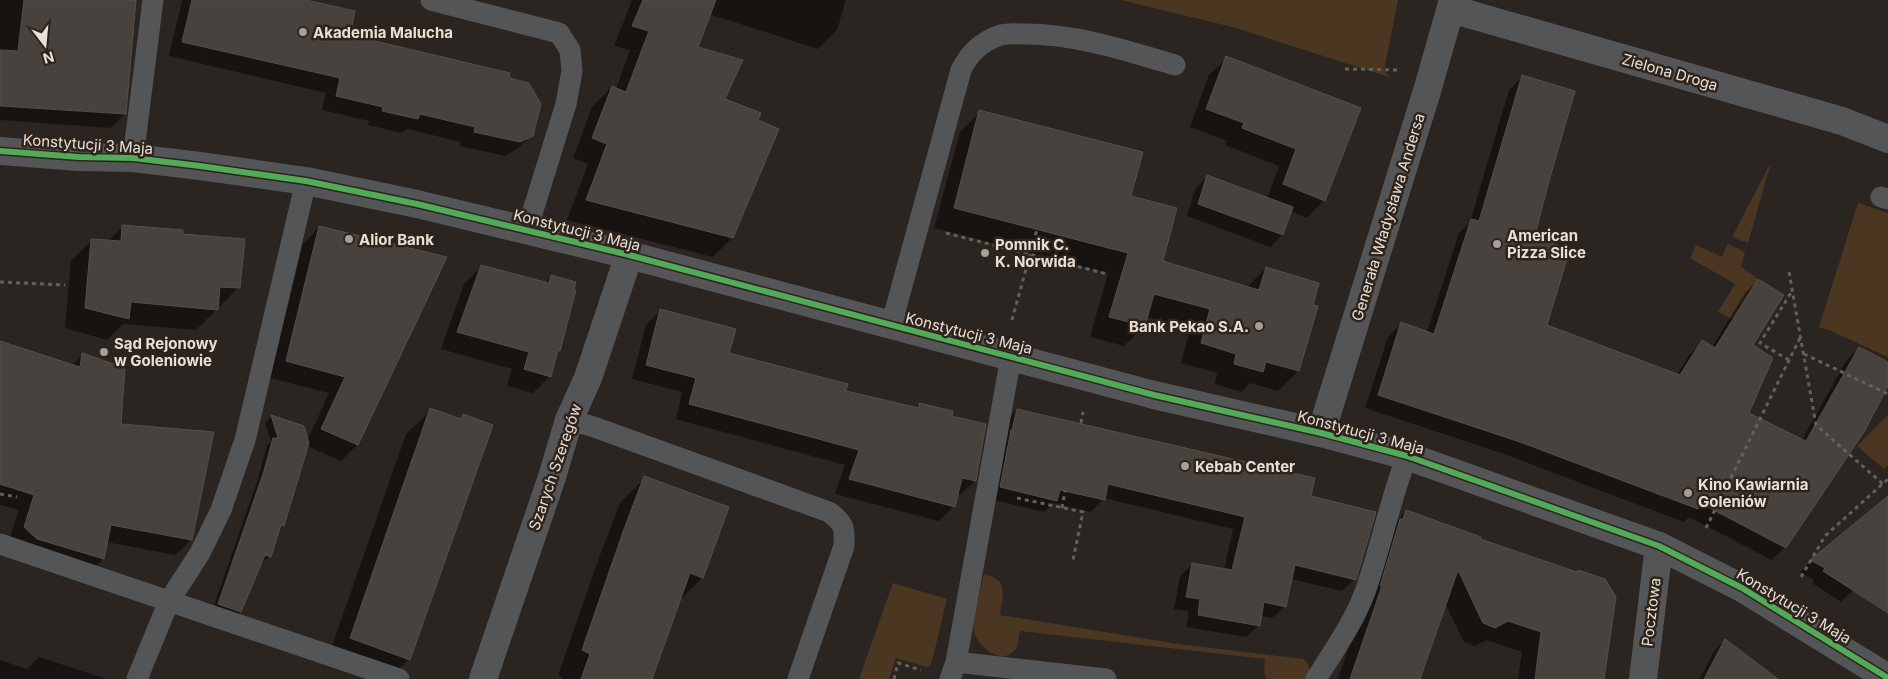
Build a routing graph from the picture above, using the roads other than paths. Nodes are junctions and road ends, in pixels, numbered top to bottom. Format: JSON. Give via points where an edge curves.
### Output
{"nodes":[{"id":1,"x":153,"y":0,"type":"edge"},
{"id":2,"x":431,"y":0,"type":"edge"},
{"id":3,"x":1452,"y":5,"type":"edge"},
{"id":4,"x":1174,"y":66,"type":"dead end"},
{"id":5,"x":1888,"y":139,"type":"edge"},
{"id":6,"x":0,"y":151,"type":"edge"},
{"id":7,"x":133,"y":158,"type":"junction"},
{"id":8,"x":306,"y":181,"type":"junction"},
{"id":9,"x":527,"y":230,"type":"junction"},
{"id":10,"x":629,"y":255,"type":"junction"},
{"id":11,"x":891,"y":326,"type":"junction"},
{"id":12,"x":1011,"y":356,"type":"junction"},
{"id":13,"x":569,"y":420,"type":"junction"},
{"id":14,"x":1321,"y":433,"type":"junction"},
{"id":15,"x":1407,"y":456,"type":"junction"},
{"id":16,"x":0,"y":544,"type":"edge"},
{"id":17,"x":1659,"y":546,"type":"junction"},
{"id":18,"x":169,"y":601,"type":"junction"},
{"id":19,"x":953,"y":670,"type":"edge"},
{"id":20,"x":1888,"y":678,"type":"edge"},
{"id":21,"x":138,"y":679,"type":"edge"},
{"id":22,"x":399,"y":679,"type":"edge"},
{"id":23,"x":483,"y":679,"type":"edge"},
{"id":24,"x":798,"y":679,"type":"edge"},
{"id":25,"x":1106,"y":679,"type":"edge"},
{"id":26,"x":1316,"y":679,"type":"edge"},
{"id":27,"x":1644,"y":679,"type":"edge"}],
"edges":[{"from":1,"to":7,"type":"lane"},
{"from":2,"to":9,"type":"lane","via":[[558,33],[570,50],[572,71],[566,104]]},
{"from":3,"to":5,"type":"street","name":"Zielona Droga","via":[[1842,121]]},
{"from":3,"to":14,"type":"street","name":"Generała Władysława Andersa"},
{"from":4,"to":11,"type":"lane","via":[[1106,44],[1044,34],[1003,34],[976,48],[961,70]]},
{"from":6,"to":7,"type":"street","name":"Konstytucji 3 Maja"},
{"from":7,"to":8,"type":"street","name":"Konstytucji 3 Maja"},
{"from":8,"to":9,"type":"street","name":"Konstytucji 3 Maja"},
{"from":8,"to":18,"type":"lane","via":[[245,440],[221,510],[200,553]]},
{"from":9,"to":10,"type":"street","name":"Konstytucji 3 Maja"},
{"from":10,"to":11,"type":"street","name":"Konstytucji 3 Maja"},
{"from":10,"to":13,"type":"street","name":"Szarych Szeregów","via":[[588,378]]},
{"from":11,"to":12,"type":"street","name":"Konstytucji 3 Maja"},
{"from":12,"to":14,"type":"street","name":"Konstytucji 3 Maja"},
{"from":12,"to":19,"type":"lane"},
{"from":13,"to":23,"type":"street","name":"Szarych Szeregów"},
{"from":13,"to":24,"type":"lane","via":[[820,508],[839,519],[845,531],[844,546]]},
{"from":14,"to":15,"type":"street","name":"Konstytucji 3 Maja"},
{"from":15,"to":17,"type":"street","name":"Konstytucji 3 Maja"},
{"from":15,"to":26,"type":"lane","via":[[1364,593]]},
{"from":16,"to":18,"type":"lane"},
{"from":17,"to":20,"type":"street","name":"Konstytucji 3 Maja","via":[[1742,588]]},
{"from":17,"to":27,"type":"street","name":"Pocztowa"},
{"from":18,"to":21,"type":"lane"},
{"from":18,"to":22,"type":"lane"},
{"from":19,"to":25,"type":"lane"}]}
